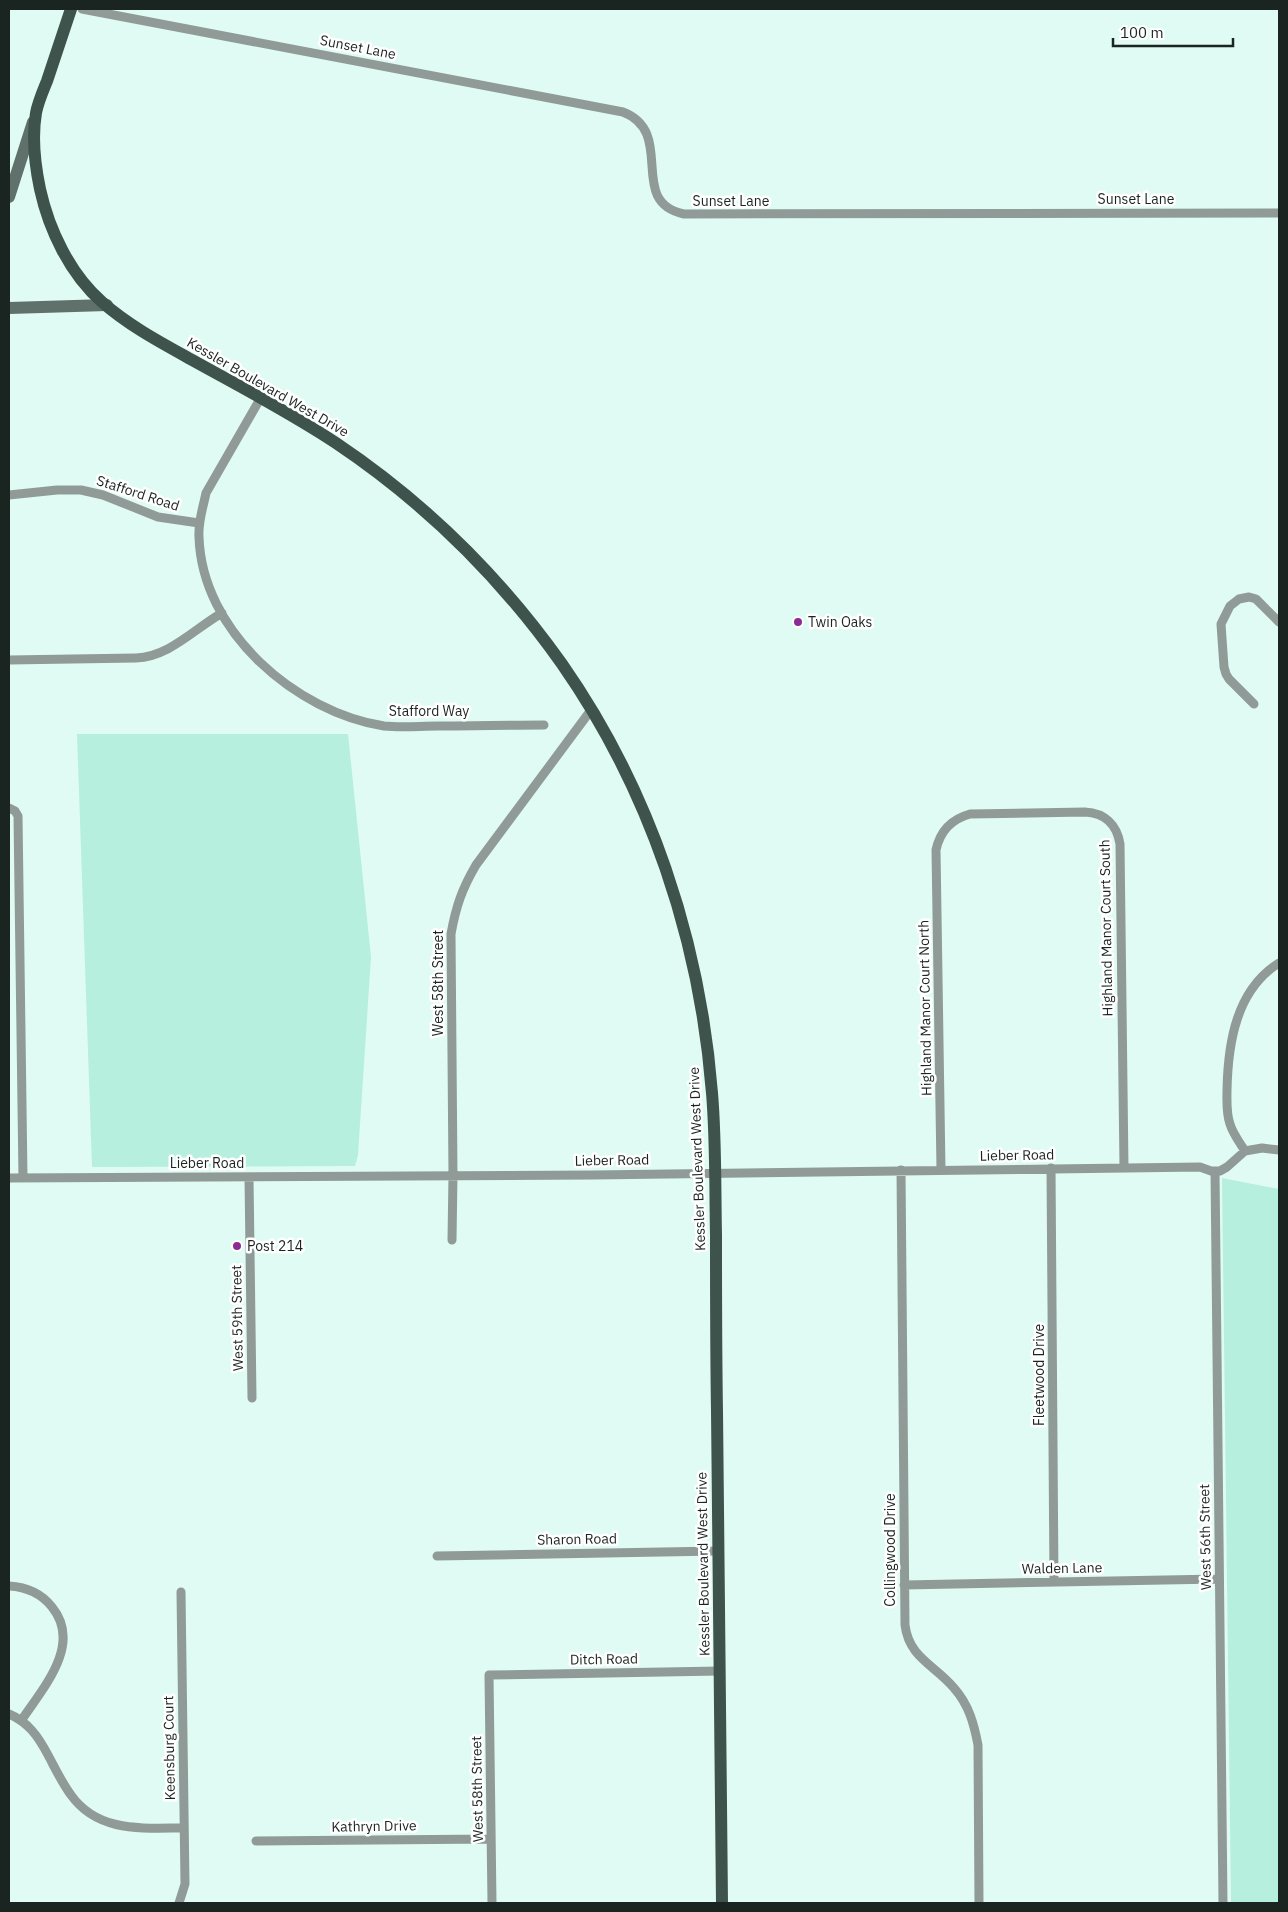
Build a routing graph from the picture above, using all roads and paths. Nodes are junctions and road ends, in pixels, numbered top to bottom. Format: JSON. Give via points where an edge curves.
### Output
{"nodes":[{"id":1,"x":71,"y":9,"type":"edge"},
{"id":2,"x":82,"y":9,"type":"edge"},
{"id":3,"x":36,"y":114,"type":"junction"},
{"id":4,"x":9,"y":197,"type":"edge"},
{"id":5,"x":1279,"y":213,"type":"edge"},
{"id":6,"x":107,"y":305,"type":"junction"},
{"id":7,"x":9,"y":308,"type":"edge"},
{"id":8,"x":260,"y":399,"type":"junction"},
{"id":9,"x":9,"y":495,"type":"edge"},
{"id":10,"x":200,"y":523,"type":"junction"},
{"id":11,"x":222,"y":613,"type":"junction"},
{"id":12,"x":1279,"y":622,"type":"edge"},
{"id":13,"x":9,"y":660,"type":"edge"},
{"id":14,"x":1254,"y":704,"type":"dead end"},
{"id":15,"x":591,"y":710,"type":"junction"},
{"id":16,"x":544,"y":725,"type":"dead end"},
{"id":17,"x":9,"y":808,"type":"edge"},
{"id":18,"x":937,"y":846,"type":"joint"},
{"id":19,"x":1279,"y":963,"type":"edge"},
{"id":20,"x":1279,"y":1150,"type":"edge"},
{"id":21,"x":1245,"y":1151,"type":"junction"},
{"id":22,"x":1124,"y":1167,"type":"junction"},
{"id":23,"x":1051,"y":1168,"type":"junction"},
{"id":24,"x":901,"y":1170,"type":"junction"},
{"id":25,"x":941,"y":1170,"type":"junction"},
{"id":26,"x":1215,"y":1171,"type":"junction"},
{"id":27,"x":715,"y":1172,"type":"junction"},
{"id":28,"x":453,"y":1175,"type":"junction"},
{"id":29,"x":248,"y":1177,"type":"junction"},
{"id":30,"x":9,"y":1178,"type":"edge"},
{"id":31,"x":23,"y":1178,"type":"junction"},
{"id":32,"x":452,"y":1240,"type":"dead end"},
{"id":33,"x":252,"y":1398,"type":"dead end"},
{"id":34,"x":718,"y":1551,"type":"junction"},
{"id":35,"x":436,"y":1556,"type":"dead end"},
{"id":36,"x":1219,"y":1579,"type":"junction"},
{"id":37,"x":1054,"y":1582,"type":"junction"},
{"id":38,"x":904,"y":1585,"type":"junction"},
{"id":39,"x":9,"y":1586,"type":"edge"},
{"id":40,"x":181,"y":1592,"type":"dead end"},
{"id":41,"x":720,"y":1671,"type":"junction"},
{"id":42,"x":489,"y":1675,"type":"joint"},
{"id":43,"x":9,"y":1714,"type":"edge"},
{"id":44,"x":21,"y":1721,"type":"junction"},
{"id":45,"x":184,"y":1828,"type":"junction"},
{"id":46,"x":491,"y":1839,"type":"junction"},
{"id":47,"x":256,"y":1841,"type":"dead end"},
{"id":48,"x":179,"y":1903,"type":"edge"},
{"id":49,"x":492,"y":1903,"type":"edge"},
{"id":50,"x":722,"y":1903,"type":"edge"},
{"id":51,"x":979,"y":1903,"type":"edge"},
{"id":52,"x":1223,"y":1903,"type":"edge"}],
"edges":[{"from":1,"to":3,"type":"main road","name":"Kessler Boulevard West Drive"},
{"from":2,"to":5,"type":"street","name":"Sunset Lane","via":[[624,112],[640,122],[650,138],[652,181],[657,196],[670,209],[684,214]]},
{"from":3,"to":4,"type":"street"},
{"from":3,"to":6,"type":"main road","name":"Kessler Boulevard West Drive","via":[[36,162],[47,216],[68,259],[85,283]]},
{"from":6,"to":7,"type":"street"},
{"from":6,"to":8,"type":"main road","name":"Kessler Boulevard West Drive","via":[[152,338]]},
{"from":8,"to":10,"type":"street","via":[[206,493]]},
{"from":8,"to":15,"type":"main road","name":"Kessler Boulevard West Drive","via":[[358,458],[455,539],[498,583],[533,626]]},
{"from":9,"to":10,"type":"street","name":"Stafford Road","via":[[81,490],[107,496],[158,516]]},
{"from":10,"to":11,"type":"street","via":[[199,546],[206,577]]},
{"from":11,"to":13,"type":"street","via":[[170,649],[152,656]]},
{"from":11,"to":16,"type":"street","name":"Stafford Way","via":[[243,644],[279,679],[316,703],[346,716],[392,726]]},
{"from":12,"to":14,"type":"street","via":[[1256,599],[1249,597],[1230,606],[1221,624],[1226,674]]},
{"from":15,"to":27,"type":"main road","name":"Kessler Boulevard West Drive","via":[[646,818],[674,892],[685,932],[706,1034]]},
{"from":15,"to":28,"type":"street","name":"West 58th Street","via":[[472,871],[456,904],[451,934]]},
{"from":17,"to":31,"type":"street","via":[[18,816]]},
{"from":18,"to":22,"type":"street","name":"Highland Manor Court South","via":[[950,824],[970,814],[1092,812],[1103,816],[1114,826],[1120,844]]},
{"from":18,"to":25,"type":"street","name":"Highland Manor Court North"},
{"from":19,"to":21,"type":"street","via":[[1258,980],[1248,994],[1231,1042],[1227,1113]]},
{"from":20,"to":21,"type":"street"},
{"from":21,"to":26,"type":"street","via":[[1227,1167]]},
{"from":22,"to":23,"type":"street","name":"Lieber Road"},
{"from":22,"to":26,"type":"street","name":"Lieber Road","via":[[1200,1167]]},
{"from":23,"to":25,"type":"street","name":"Lieber Road"},
{"from":23,"to":37,"type":"street","name":"Fleetwood Drive"},
{"from":24,"to":25,"type":"street","name":"Lieber Road"},
{"from":24,"to":27,"type":"street","name":"Lieber Road"},
{"from":24,"to":38,"type":"street","name":"Collingwood Drive"},
{"from":26,"to":36,"type":"street","name":"West 56th Street"},
{"from":27,"to":28,"type":"street","name":"Lieber Road"},
{"from":27,"to":34,"type":"main road","name":"Kessler Boulevard West Drive"},
{"from":28,"to":29,"type":"street","name":"Lieber Road"},
{"from":28,"to":32,"type":"street","name":"West 58th Street"},
{"from":29,"to":31,"type":"street","name":"Lieber Road"},
{"from":29,"to":33,"type":"street","name":"West 59th Street"},
{"from":30,"to":31,"type":"street","name":"Lieber Road"},
{"from":34,"to":35,"type":"street","name":"Sharon Road"},
{"from":34,"to":41,"type":"main road","name":"Kessler Boulevard West Drive"},
{"from":36,"to":37,"type":"street","name":"Walden Lane"},
{"from":36,"to":52,"type":"street","name":"West 56th Street"},
{"from":37,"to":38,"type":"street","name":"Walden Lane"},
{"from":38,"to":51,"type":"street","name":"Collingwood Drive","via":[[908,1640],[918,1656],[957,1691],[976,1731]]},
{"from":39,"to":44,"type":"street","via":[[26,1588],[45,1600],[58,1617],[63,1635],[58,1664]]},
{"from":40,"to":45,"type":"street","name":"Keensburg Court"},
{"from":41,"to":42,"type":"street","name":"Ditch Road"},
{"from":41,"to":50,"type":"main road","name":"Kessler Boulevard West Drive"},
{"from":42,"to":46,"type":"street","name":"West 58th Street"},
{"from":43,"to":44,"type":"street"},
{"from":44,"to":45,"type":"street","via":[[41,1741],[70,1795],[92,1815],[123,1827]]},
{"from":45,"to":48,"type":"street","name":"Keensburg Court","via":[[185,1884]]},
{"from":46,"to":47,"type":"street","name":"Kathryn Drive"},
{"from":46,"to":49,"type":"street","name":"West 58th Street"}]}
